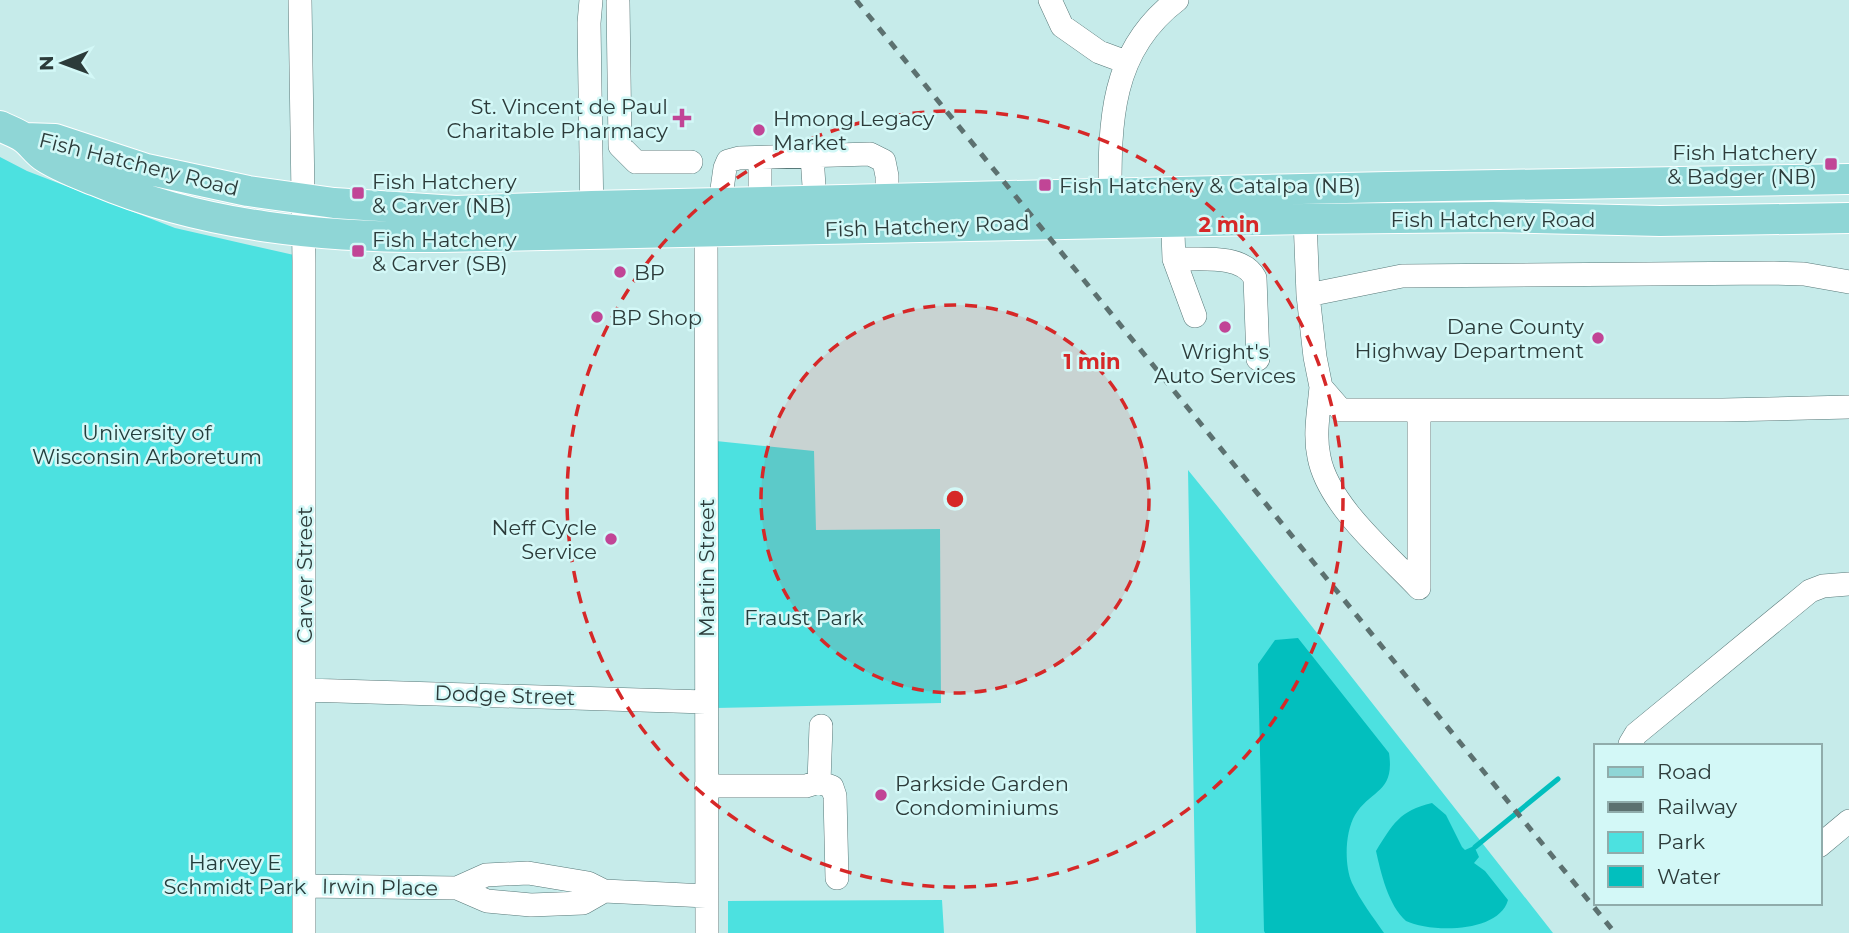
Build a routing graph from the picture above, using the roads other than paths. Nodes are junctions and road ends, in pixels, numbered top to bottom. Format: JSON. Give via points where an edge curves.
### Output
{"nodes":[{"id":1,"x":300,"y":0,"type":"edge"},
{"id":2,"x":1050,"y":0,"type":"edge"},
{"id":3,"x":1177,"y":0,"type":"edge"},
{"id":4,"x":591,"y":1,"type":"edge"},
{"id":5,"x":623,"y":1,"type":"edge"},
{"id":6,"x":1126,"y":62,"type":"junction"},
{"id":7,"x":12,"y":132,"type":"edge"},
{"id":8,"x":591,"y":146,"type":"junction"},
{"id":9,"x":620,"y":146,"type":"junction"},
{"id":10,"x":812,"y":156,"type":"junction"},
{"id":11,"x":760,"y":158,"type":"junction"},
{"id":12,"x":691,"y":162,"type":"dead end"},
{"id":13,"x":1849,"y":179,"type":"edge"},
{"id":14,"x":887,"y":200,"type":"junction"},
{"id":15,"x":815,"y":201,"type":"junction"},
{"id":16,"x":760,"y":202,"type":"junction"},
{"id":17,"x":1172,"y":207,"type":"junction"},
{"id":18,"x":1110,"y":208,"type":"junction"},
{"id":19,"x":711,"y":212,"type":"junction"},
{"id":20,"x":304,"y":216,"type":"junction"},
{"id":21,"x":1849,"y":218,"type":"edge"},
{"id":22,"x":592,"y":219,"type":"junction"},
{"id":23,"x":1305,"y":219,"type":"junction"},
{"id":24,"x":1174,"y":259,"type":"junction"},
{"id":25,"x":1849,"y":282,"type":"edge"},
{"id":26,"x":1308,"y":295,"type":"junction"},
{"id":27,"x":1195,"y":316,"type":"dead end"},
{"id":28,"x":1258,"y":359,"type":"dead end"},
{"id":29,"x":1321,"y":387,"type":"junction"},
{"id":30,"x":1849,"y":407,"type":"edge"},
{"id":31,"x":1419,"y":410,"type":"junction"},
{"id":32,"x":1849,"y":584,"type":"edge"},
{"id":33,"x":305,"y":690,"type":"junction"},
{"id":34,"x":706,"y":702,"type":"junction"},
{"id":35,"x":821,"y":726,"type":"dead end"},
{"id":36,"x":1630,"y":744,"type":"edge"},
{"id":37,"x":819,"y":782,"type":"junction"},
{"id":38,"x":706,"y":786,"type":"junction"},
{"id":39,"x":1849,"y":821,"type":"edge"},
{"id":40,"x":1821,"y":844,"type":"edge"},
{"id":41,"x":837,"y":878,"type":"dead end"},
{"id":42,"x":304,"y":886,"type":"junction"},
{"id":43,"x":457,"y":888,"type":"junction"},
{"id":44,"x":604,"y":891,"type":"junction"},
{"id":45,"x":706,"y":896,"type":"junction"},
{"id":46,"x":304,"y":933,"type":"edge"},
{"id":47,"x":707,"y":933,"type":"edge"}],
"edges":[{"from":1,"to":20,"type":"street","name":"Carver Street"},
{"from":2,"to":6,"type":"street","via":[[1062,26],[1099,52]]},
{"from":3,"to":6,"type":"street","via":[[1161,12]]},
{"from":4,"to":5,"type":"street"},
{"from":4,"to":8,"type":"street"},
{"from":5,"to":9,"type":"street"},
{"from":6,"to":18,"type":"street","via":[[1111,129]]},
{"from":7,"to":20,"type":"main road","name":"Fish Hatchery Road","via":[[46,158],[122,191],[200,214]]},
{"from":8,"to":9,"type":"street"},
{"from":8,"to":22,"type":"street"},
{"from":9,"to":12,"type":"street","via":[[636,162]]},
{"from":10,"to":11,"type":"street"},
{"from":10,"to":14,"type":"street","via":[[870,154],[884,161]]},
{"from":10,"to":15,"type":"street"},
{"from":11,"to":16,"type":"street"},
{"from":11,"to":19,"type":"street","name":"Martin Street","via":[[728,161]]},
{"from":13,"to":17,"type":"main road","name":"Fish Hatchery Road"},
{"from":14,"to":15,"type":"main road","name":"Fish Hatchery Road"},
{"from":14,"to":18,"type":"main road","name":"Fish Hatchery Road"},
{"from":15,"to":16,"type":"main road","name":"Fish Hatchery Road"},
{"from":16,"to":19,"type":"main road","name":"Fish Hatchery Road"},
{"from":17,"to":18,"type":"main road","name":"Fish Hatchery Road"},
{"from":17,"to":23,"type":"main road","name":"Fish Hatchery Road"},
{"from":17,"to":24,"type":"street"},
{"from":18,"to":19,"type":"main road","name":"Fish Hatchery Road"},
{"from":19,"to":22,"type":"main road","name":"Fish Hatchery Road"},
{"from":19,"to":34,"type":"street","name":"Martin Street"},
{"from":20,"to":22,"type":"main road","name":"Fish Hatchery Road","via":[[391,237]]},
{"from":20,"to":33,"type":"street","name":"Carver Street"},
{"from":21,"to":23,"type":"main road","name":"Fish Hatchery Road"},
{"from":23,"to":26,"type":"street"},
{"from":24,"to":27,"type":"street"},
{"from":24,"to":28,"type":"street","via":[[1223,261],[1251,270]]},
{"from":25,"to":26,"type":"street","via":[[1774,273],[1402,276]]},
{"from":26,"to":29,"type":"street"},
{"from":29,"to":31,"type":"street","via":[[1341,410]]},
{"from":29,"to":31,"type":"street","via":[[1316,435],[1325,480],[1351,515],[1419,587]]},
{"from":30,"to":31,"type":"street"},
{"from":32,"to":36,"type":"street","via":[[1810,591],[1636,734]]},
{"from":33,"to":34,"type":"street","name":"Dodge Street"},
{"from":33,"to":42,"type":"street","name":"Carver Street"},
{"from":34,"to":38,"type":"street","name":"Martin Street"},
{"from":35,"to":37,"type":"street"},
{"from":37,"to":38,"type":"street","via":[[806,786]]},
{"from":37,"to":41,"type":"street","via":[[832,787],[835,796]]},
{"from":38,"to":45,"type":"street","name":"Martin Street"},
{"from":39,"to":40,"type":"street"},
{"from":42,"to":43,"type":"street","name":"Irwin Place"},
{"from":42,"to":46,"type":"street","name":"Carver Street"},
{"from":43,"to":44,"type":"street","name":"Irwin Place","via":[[486,875],[528,873],[587,883]]},
{"from":43,"to":44,"type":"street","name":"Irwin Place","via":[[487,901],[531,905],[583,903]]},
{"from":44,"to":45,"type":"street","name":"Irwin Place"},
{"from":45,"to":47,"type":"street","name":"Martin Street"}]}
